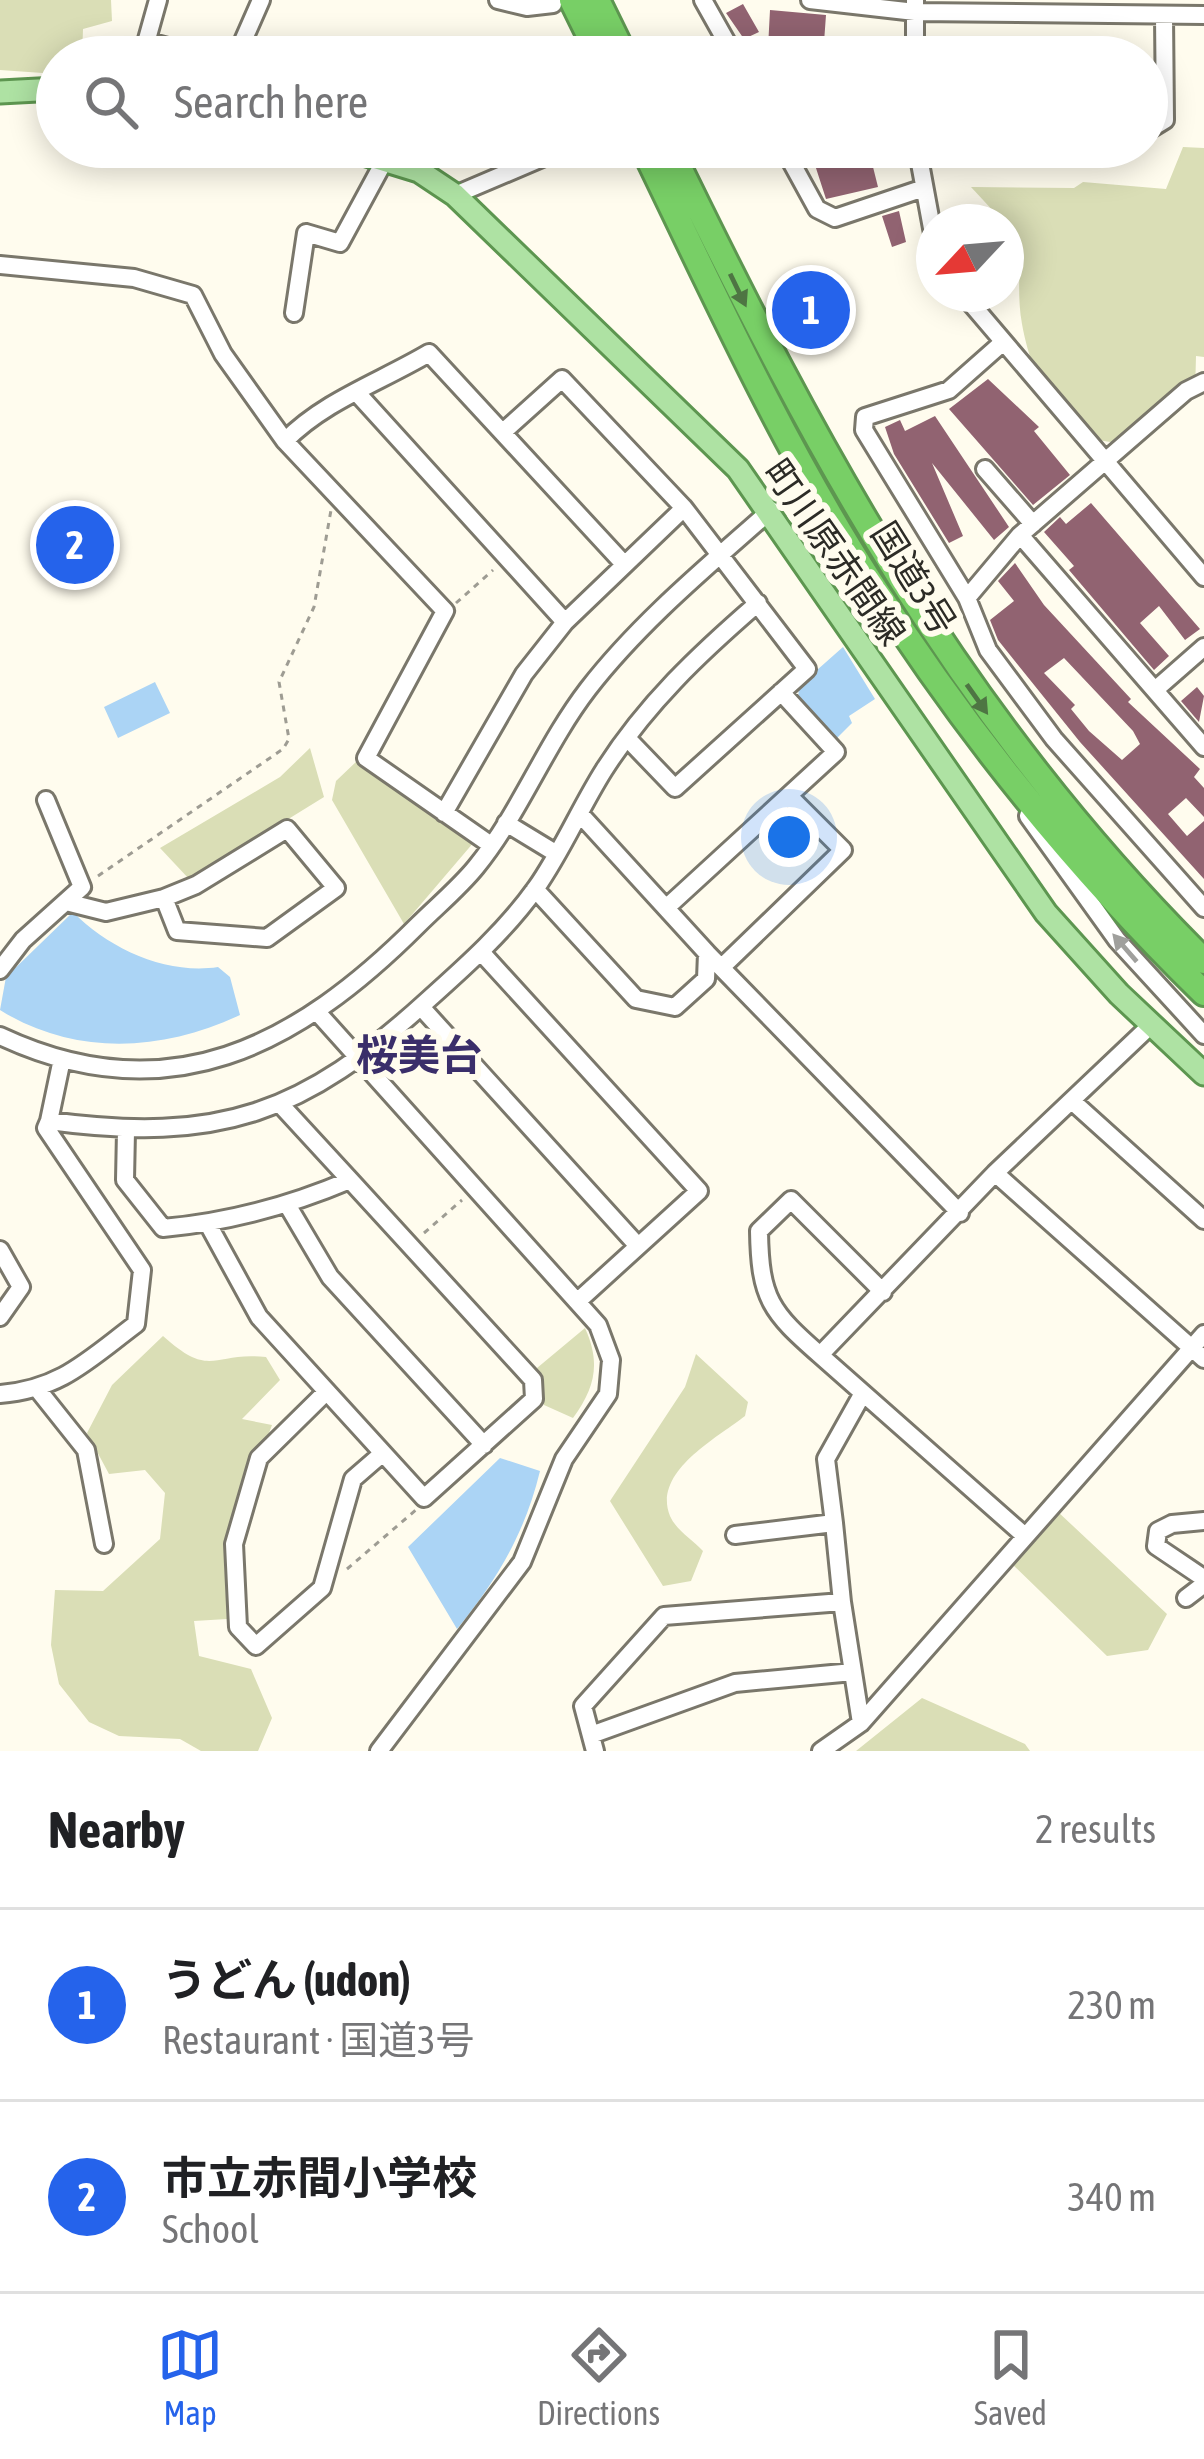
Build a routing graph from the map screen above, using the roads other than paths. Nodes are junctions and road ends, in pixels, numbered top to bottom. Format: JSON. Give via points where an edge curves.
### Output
{"nodes":[{"id":1,"x":158,"y":0,"type":"edge"},
{"id":2,"x":261,"y":0,"type":"edge"},
{"id":3,"x":498,"y":0,"type":"edge"},
{"id":4,"x":597,"y":0,"type":"edge"},
{"id":5,"x":703,"y":0,"type":"edge"},
{"id":6,"x":810,"y":0,"type":"edge"},
{"id":7,"x":563,"y":2,"type":"edge"},
{"id":8,"x":915,"y":6,"type":"edge"},
{"id":9,"x":1048,"y":7,"type":"edge"},
{"id":10,"x":1204,"y":15,"type":"edge"},
{"id":11,"x":1164,"y":16,"type":"junction"},
{"id":12,"x":148,"y":36,"type":"edge"},
{"id":13,"x":245,"y":36,"type":"edge"},
{"id":14,"x":586,"y":36,"type":"edge"},
{"id":15,"x":615,"y":36,"type":"edge"},
{"id":16,"x":723,"y":36,"type":"edge"},
{"id":17,"x":1164,"y":36,"type":"edge"},
{"id":18,"x":36,"y":90,"type":"edge"},
{"id":19,"x":0,"y":92,"type":"edge"},
{"id":20,"x":381,"y":168,"type":"edge"},
{"id":21,"x":411,"y":168,"type":"edge"},
{"id":22,"x":519,"y":168,"type":"edge"},
{"id":23,"x":654,"y":168,"type":"edge"},
{"id":24,"x":679,"y":168,"type":"edge"},
{"id":25,"x":795,"y":168,"type":"edge"},
{"id":26,"x":919,"y":168,"type":"edge"},
{"id":27,"x":921,"y":189,"type":"junction"},
{"id":28,"x":455,"y":195,"type":"junction"},
{"id":29,"x":925,"y":204,"type":"edge"},
{"id":30,"x":702,"y":215,"type":"junction"},
{"id":31,"x":726,"y":228,"type":"dead end"},
{"id":32,"x":0,"y":265,"type":"edge"},
{"id":33,"x":977,"y":312,"type":"edge"},
{"id":34,"x":294,"y":313,"type":"dead end"},
{"id":35,"x":1001,"y":344,"type":"junction"},
{"id":36,"x":1204,"y":382,"type":"edge"},
{"id":37,"x":358,"y":394,"type":"junction"},
{"id":38,"x":503,"y":432,"type":"junction"},
{"id":39,"x":284,"y":441,"type":"junction"},
{"id":40,"x":1104,"y":460,"type":"junction"},
{"id":41,"x":985,"y":469,"type":"dead end"},
{"id":42,"x":684,"y":508,"type":"junction"},
{"id":43,"x":771,"y":510,"type":"junction"},
{"id":44,"x":1026,"y":530,"type":"junction"},
{"id":45,"x":722,"y":554,"type":"junction"},
{"id":46,"x":623,"y":563,"type":"junction"},
{"id":47,"x":1204,"y":577,"type":"edge"},
{"id":48,"x":967,"y":598,"type":"junction"},
{"id":49,"x":758,"y":603,"type":"junction"},
{"id":50,"x":565,"y":622,"type":"junction"},
{"id":51,"x":1204,"y":647,"type":"edge"},
{"id":52,"x":1155,"y":690,"type":"junction"},
{"id":53,"x":781,"y":692,"type":"junction"},
{"id":54,"x":975,"y":734,"type":"junction"},
{"id":55,"x":626,"y":738,"type":"junction"},
{"id":56,"x":1204,"y":747,"type":"edge"},
{"id":57,"x":789,"y":796,"type":"junction"},
{"id":58,"x":46,"y":800,"type":"dead end"},
{"id":59,"x":444,"y":813,"type":"junction"},
{"id":60,"x":580,"y":814,"type":"junction"},
{"id":61,"x":506,"y":823,"type":"junction"},
{"id":62,"x":491,"y":845,"type":"junction"},
{"id":63,"x":557,"y":854,"type":"junction"},
{"id":64,"x":535,"y":890,"type":"junction"},
{"id":65,"x":164,"y":898,"type":"junction"},
{"id":66,"x":70,"y":903,"type":"junction"},
{"id":67,"x":666,"y":908,"type":"junction"},
{"id":68,"x":1204,"y":908,"type":"edge"},
{"id":69,"x":481,"y":952,"type":"junction"},
{"id":70,"x":707,"y":952,"type":"junction"},
{"id":71,"x":1204,"y":962,"type":"edge"},
{"id":72,"x":724,"y":965,"type":"junction"},
{"id":73,"x":0,"y":970,"type":"edge"},
{"id":74,"x":1204,"y":993,"type":"edge"},
{"id":75,"x":421,"y":1007,"type":"junction"},
{"id":76,"x":318,"y":1013,"type":"junction"},
{"id":77,"x":1150,"y":1025,"type":"junction"},
{"id":78,"x":1204,"y":1035,"type":"edge"},
{"id":79,"x":0,"y":1036,"type":"edge"},
{"id":80,"x":62,"y":1059,"type":"junction"},
{"id":81,"x":360,"y":1060,"type":"junction"},
{"id":82,"x":1204,"y":1074,"type":"edge"},
{"id":83,"x":1072,"y":1101,"type":"junction"},
{"id":84,"x":281,"y":1105,"type":"junction"},
{"id":85,"x":50,"y":1121,"type":"junction"},
{"id":86,"x":126,"y":1131,"type":"junction"},
{"id":87,"x":995,"y":1173,"type":"junction"},
{"id":88,"x":350,"y":1180,"type":"junction"},
{"id":89,"x":288,"y":1206,"type":"junction"},
{"id":90,"x":960,"y":1213,"type":"junction"},
{"id":91,"x":1204,"y":1220,"type":"edge"},
{"id":92,"x":208,"y":1224,"type":"junction"},
{"id":93,"x":638,"y":1246,"type":"junction"},
{"id":94,"x":0,"y":1250,"type":"edge"},
{"id":95,"x":883,"y":1292,"type":"junction"},
{"id":96,"x":578,"y":1301,"type":"junction"},
{"id":97,"x":0,"y":1317,"type":"edge"},
{"id":98,"x":1204,"y":1334,"type":"edge"},
{"id":99,"x":1197,"y":1354,"type":"edge"},
{"id":100,"x":820,"y":1355,"type":"junction"},
{"id":101,"x":38,"y":1391,"type":"junction"},
{"id":102,"x":326,"y":1392,"type":"junction"},
{"id":103,"x":863,"y":1393,"type":"junction"},
{"id":104,"x":0,"y":1394,"type":"edge"},
{"id":105,"x":484,"y":1445,"type":"junction"},
{"id":106,"x":383,"y":1453,"type":"junction"},
{"id":107,"x":1204,"y":1521,"type":"edge"},
{"id":108,"x":833,"y":1523,"type":"junction"},
{"id":109,"x":735,"y":1535,"type":"dead end"},
{"id":110,"x":1025,"y":1536,"type":"junction"},
{"id":111,"x":104,"y":1544,"type":"dead end"},
{"id":112,"x":1186,"y":1598,"type":"dead end"},
{"id":113,"x":842,"y":1602,"type":"junction"},
{"id":114,"x":853,"y":1672,"type":"junction"},
{"id":115,"x":861,"y":1724,"type":"junction"},
{"id":116,"x":593,"y":1743,"type":"edge"},
{"id":117,"x":379,"y":1751,"type":"edge"},
{"id":118,"x":821,"y":1751,"type":"edge"}],
"edges":[{"from":1,"to":12,"type":"street"},
{"from":2,"to":13,"type":"street"},
{"from":3,"to":7,"type":"street","via":[[527,7]]},
{"from":4,"to":15,"type":"highway"},
{"from":5,"to":16,"type":"street"},
{"from":6,"to":8,"type":"street"},
{"from":7,"to":14,"type":"highway"},
{"from":8,"to":9,"type":"street"},
{"from":9,"to":11,"type":"street"},
{"from":10,"to":11,"type":"street"},
{"from":11,"to":17,"type":"street"},
{"from":18,"to":19,"type":"main road"},
{"from":20,"to":34,"type":"street","via":[[340,243],[306,233]]},
{"from":21,"to":28,"type":"main road","name":"町川原赤間線"},
{"from":22,"to":28,"type":"street"},
{"from":23,"to":54,"type":"highway","name":"国道3号","via":[[834,519]]},
{"from":24,"to":30,"type":"highway","name":"国道3号"},
{"from":25,"to":27,"type":"street","via":[[817,208],[835,218]]},
{"from":26,"to":27,"type":"street"},
{"from":27,"to":29,"type":"street"},
{"from":28,"to":43,"type":"main road","name":"町川原赤間線","via":[[702,428]]},
{"from":30,"to":31,"type":"street"},
{"from":30,"to":71,"type":"highway","name":"国道3号","one_way":true,"via":[[890,569],[994,722],[1112,867]]},
{"from":32,"to":39,"type":"street","via":[[134,278],[193,295]]},
{"from":33,"to":35,"type":"street"},
{"from":35,"to":40,"type":"street"},
{"from":35,"to":48,"type":"street","via":[[949,390],[865,417],[864,430]]},
{"from":36,"to":40,"type":"street"},
{"from":37,"to":38,"type":"street","via":[[429,353]]},
{"from":37,"to":39,"type":"street","via":[[314,412]]},
{"from":37,"to":50,"type":"street"},
{"from":38,"to":42,"type":"street","via":[[562,379]]},
{"from":38,"to":46,"type":"street"},
{"from":39,"to":59,"type":"street","via":[[445,611],[366,758]]},
{"from":40,"to":44,"type":"street"},
{"from":40,"to":47,"type":"street"},
{"from":41,"to":44,"type":"street"},
{"from":42,"to":45,"type":"street"},
{"from":42,"to":46,"type":"street"},
{"from":43,"to":45,"type":"street"},
{"from":43,"to":77,"type":"main road","name":"町川原赤間線","via":[[1001,853]]},
{"from":44,"to":48,"type":"street"},
{"from":44,"to":52,"type":"street"},
{"from":45,"to":49,"type":"street"},
{"from":45,"to":61,"type":"street","via":[[587,690]]},
{"from":46,"to":50,"type":"street"},
{"from":48,"to":68,"type":"street","via":[[988,650],[1054,739]]},
{"from":49,"to":53,"type":"street","via":[[807,669]]},
{"from":49,"to":55,"type":"street","via":[[659,695]]},
{"from":50,"to":59,"type":"street","via":[[524,674]]},
{"from":51,"to":52,"type":"street"},
{"from":52,"to":56,"type":"street"},
{"from":53,"to":55,"type":"street","via":[[675,788]]},
{"from":53,"to":57,"type":"street","via":[[836,752]]},
{"from":54,"to":74,"type":"highway","name":"国道3号","via":[[1096,883]]},
{"from":78,"to":54,"type":"street","one_way":true,"via":[[1117,940]]},
{"from":55,"to":60,"type":"street"},
{"from":57,"to":67,"type":"street"},
{"from":57,"to":72,"type":"street","via":[[843,850]]},
{"from":58,"to":66,"type":"street","via":[[82,887]]},
{"from":59,"to":62,"type":"street"},
{"from":60,"to":63,"type":"street"},
{"from":60,"to":67,"type":"street"},
{"from":61,"to":62,"type":"street"},
{"from":61,"to":63,"type":"street"},
{"from":62,"to":76,"type":"street","via":[[394,949]]},
{"from":63,"to":64,"type":"street"},
{"from":64,"to":69,"type":"street"},
{"from":64,"to":70,"type":"street","via":[[636,999],[675,1007],[706,979]]},
{"from":65,"to":65,"type":"street","via":[[177,931],[268,938],[336,888],[287,829]]},
{"from":65,"to":66,"type":"street","via":[[106,912]]},
{"from":66,"to":73,"type":"street"},
{"from":67,"to":70,"type":"street"},
{"from":69,"to":75,"type":"street"},
{"from":69,"to":93,"type":"street","via":[[699,1191]]},
{"from":70,"to":72,"type":"street"},
{"from":72,"to":90,"type":"street"},
{"from":75,"to":81,"type":"street"},
{"from":75,"to":93,"type":"street"},
{"from":76,"to":80,"type":"street","via":[[280,1036],[203,1061],[134,1069]]},
{"from":76,"to":81,"type":"street"},
{"from":77,"to":82,"type":"main road","name":"町川原赤間線"},
{"from":77,"to":83,"type":"street"},
{"from":79,"to":80,"type":"street"},
{"from":80,"to":85,"type":"street"},
{"from":81,"to":84,"type":"street"},
{"from":81,"to":96,"type":"street"},
{"from":83,"to":87,"type":"street"},
{"from":83,"to":91,"type":"street"},
{"from":84,"to":86,"type":"street","via":[[211,1125]]},
{"from":84,"to":88,"type":"street"},
{"from":85,"to":86,"type":"street"},
{"from":85,"to":101,"type":"street","via":[[46,1129],[142,1270],[136,1324]]},
{"from":86,"to":92,"type":"street","via":[[125,1180],[163,1228]]},
{"from":87,"to":90,"type":"street"},
{"from":87,"to":99,"type":"street"},
{"from":88,"to":89,"type":"street"},
{"from":88,"to":105,"type":"street","via":[[533,1380],[534,1399]]},
{"from":89,"to":92,"type":"street"},
{"from":89,"to":105,"type":"street","via":[[330,1277]]},
{"from":90,"to":95,"type":"street"},
{"from":92,"to":102,"type":"street","via":[[259,1318]]},
{"from":93,"to":96,"type":"street"},
{"from":94,"to":97,"type":"street","via":[[21,1287]]},
{"from":95,"to":100,"type":"street"},
{"from":95,"to":100,"type":"street","via":[[791,1200],[759,1231],[773,1314]]},
{"from":96,"to":117,"type":"street","via":[[609,1350],[604,1403],[564,1460],[522,1562]]},
{"from":98,"to":99,"type":"street"},
{"from":99,"to":110,"type":"street"},
{"from":100,"to":103,"type":"street"},
{"from":101,"to":104,"type":"street"},
{"from":101,"to":111,"type":"street","via":[[86,1450]]},
{"from":102,"to":106,"type":"street"},
{"from":102,"to":106,"type":"street","via":[[259,1458],[234,1544],[238,1627],[256,1646],[322,1588],[352,1479]]},
{"from":103,"to":108,"type":"street","via":[[826,1459]]},
{"from":103,"to":110,"type":"street"},
{"from":105,"to":106,"type":"street","via":[[424,1498]]},
{"from":107,"to":112,"type":"street","via":[[1158,1532],[1156,1546],[1202,1577]]},
{"from":108,"to":109,"type":"street"},
{"from":108,"to":113,"type":"street"},
{"from":110,"to":115,"type":"street"},
{"from":113,"to":114,"type":"street"},
{"from":113,"to":116,"type":"street","via":[[664,1616],[583,1706]]},
{"from":114,"to":115,"type":"street"},
{"from":114,"to":116,"type":"street","via":[[735,1683]]},
{"from":115,"to":118,"type":"street"}]}
